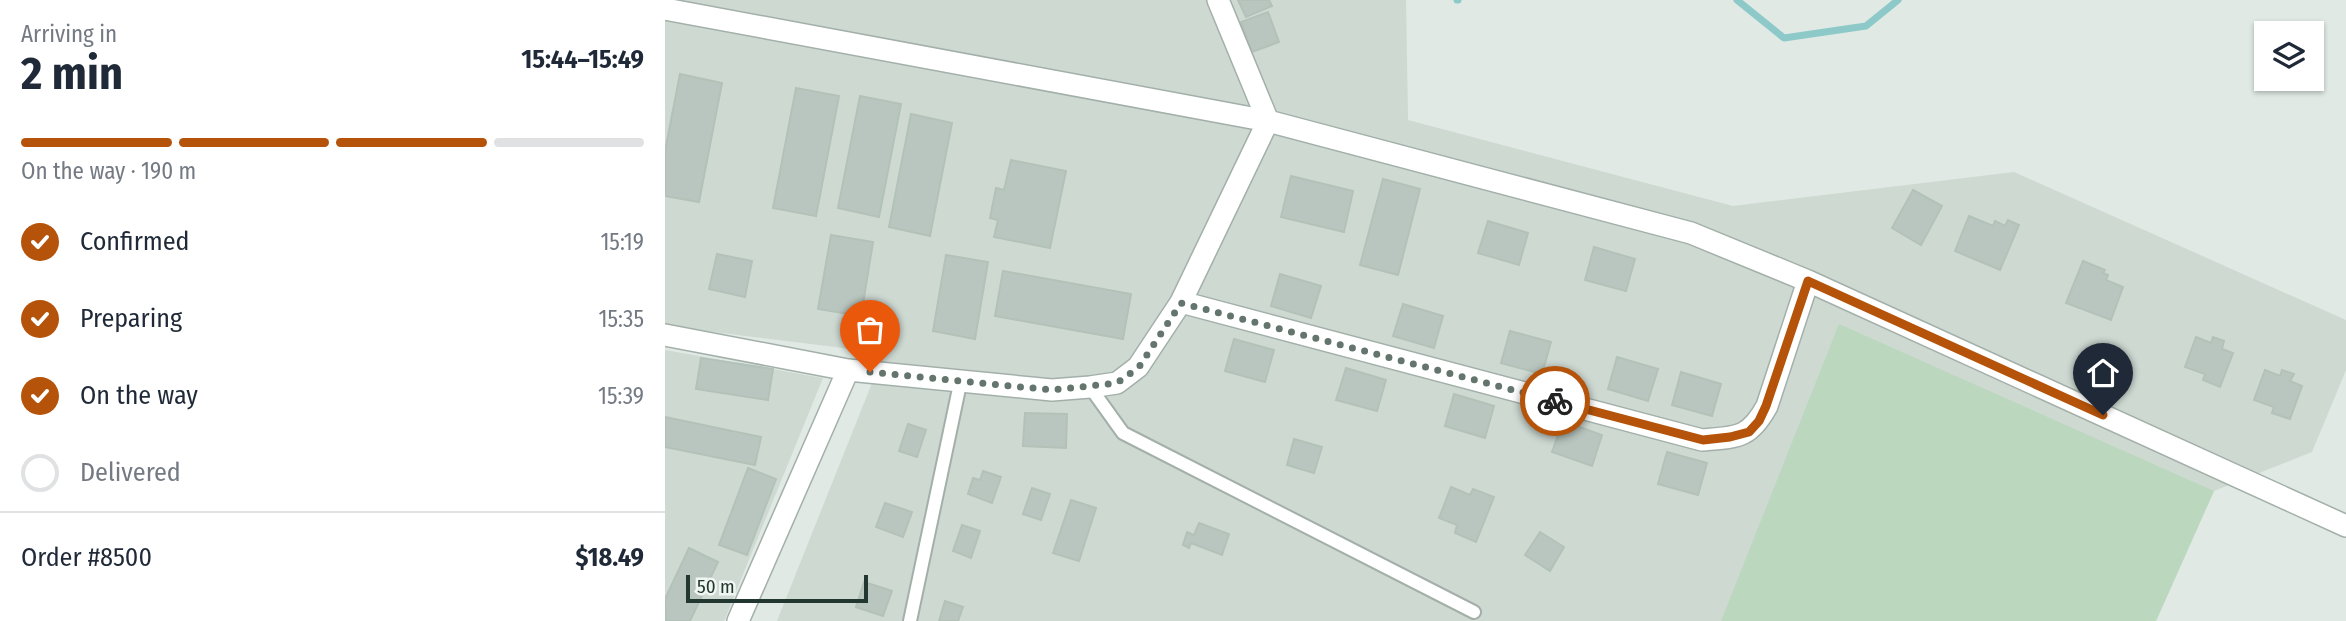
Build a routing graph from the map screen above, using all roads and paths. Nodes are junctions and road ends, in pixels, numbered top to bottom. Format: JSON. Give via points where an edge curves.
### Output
{"nodes":[{"id":1,"x":1218,"y":0,"type":"edge"},
{"id":2,"x":665,"y":9,"type":"edge"},
{"id":3,"x":1268,"y":121,"type":"junction"},
{"id":4,"x":1808,"y":281,"type":"junction"},
{"id":5,"x":1181,"y":303,"type":"junction"},
{"id":6,"x":665,"y":335,"type":"edge"},
{"id":7,"x":848,"y":370,"type":"junction"},
{"id":8,"x":961,"y":379,"type":"junction"},
{"id":9,"x":1090,"y":387,"type":"junction"},
{"id":10,"x":2346,"y":526,"type":"edge"},
{"id":11,"x":1474,"y":612,"type":"dead end"},
{"id":12,"x":738,"y":621,"type":"edge"},
{"id":13,"x":909,"y":621,"type":"edge"}],
"edges":[{"from":1,"to":3,"type":"street"},
{"from":2,"to":3,"type":"street"},
{"from":3,"to":4,"type":"street","via":[[1691,233]]},
{"from":3,"to":5,"type":"street"},
{"from":4,"to":5,"type":"street","via":[[1759,421],[1749,432],[1703,440]]},
{"from":4,"to":10,"type":"street"},
{"from":5,"to":9,"type":"street","via":[[1139,367],[1117,383]]},
{"from":6,"to":7,"type":"street"},
{"from":7,"to":8,"type":"street"},
{"from":7,"to":12,"type":"street"},
{"from":8,"to":9,"type":"street","via":[[1052,390]]},
{"from":8,"to":13,"type":"lane"},
{"from":9,"to":11,"type":"lane","via":[[1123,433]]}]}
